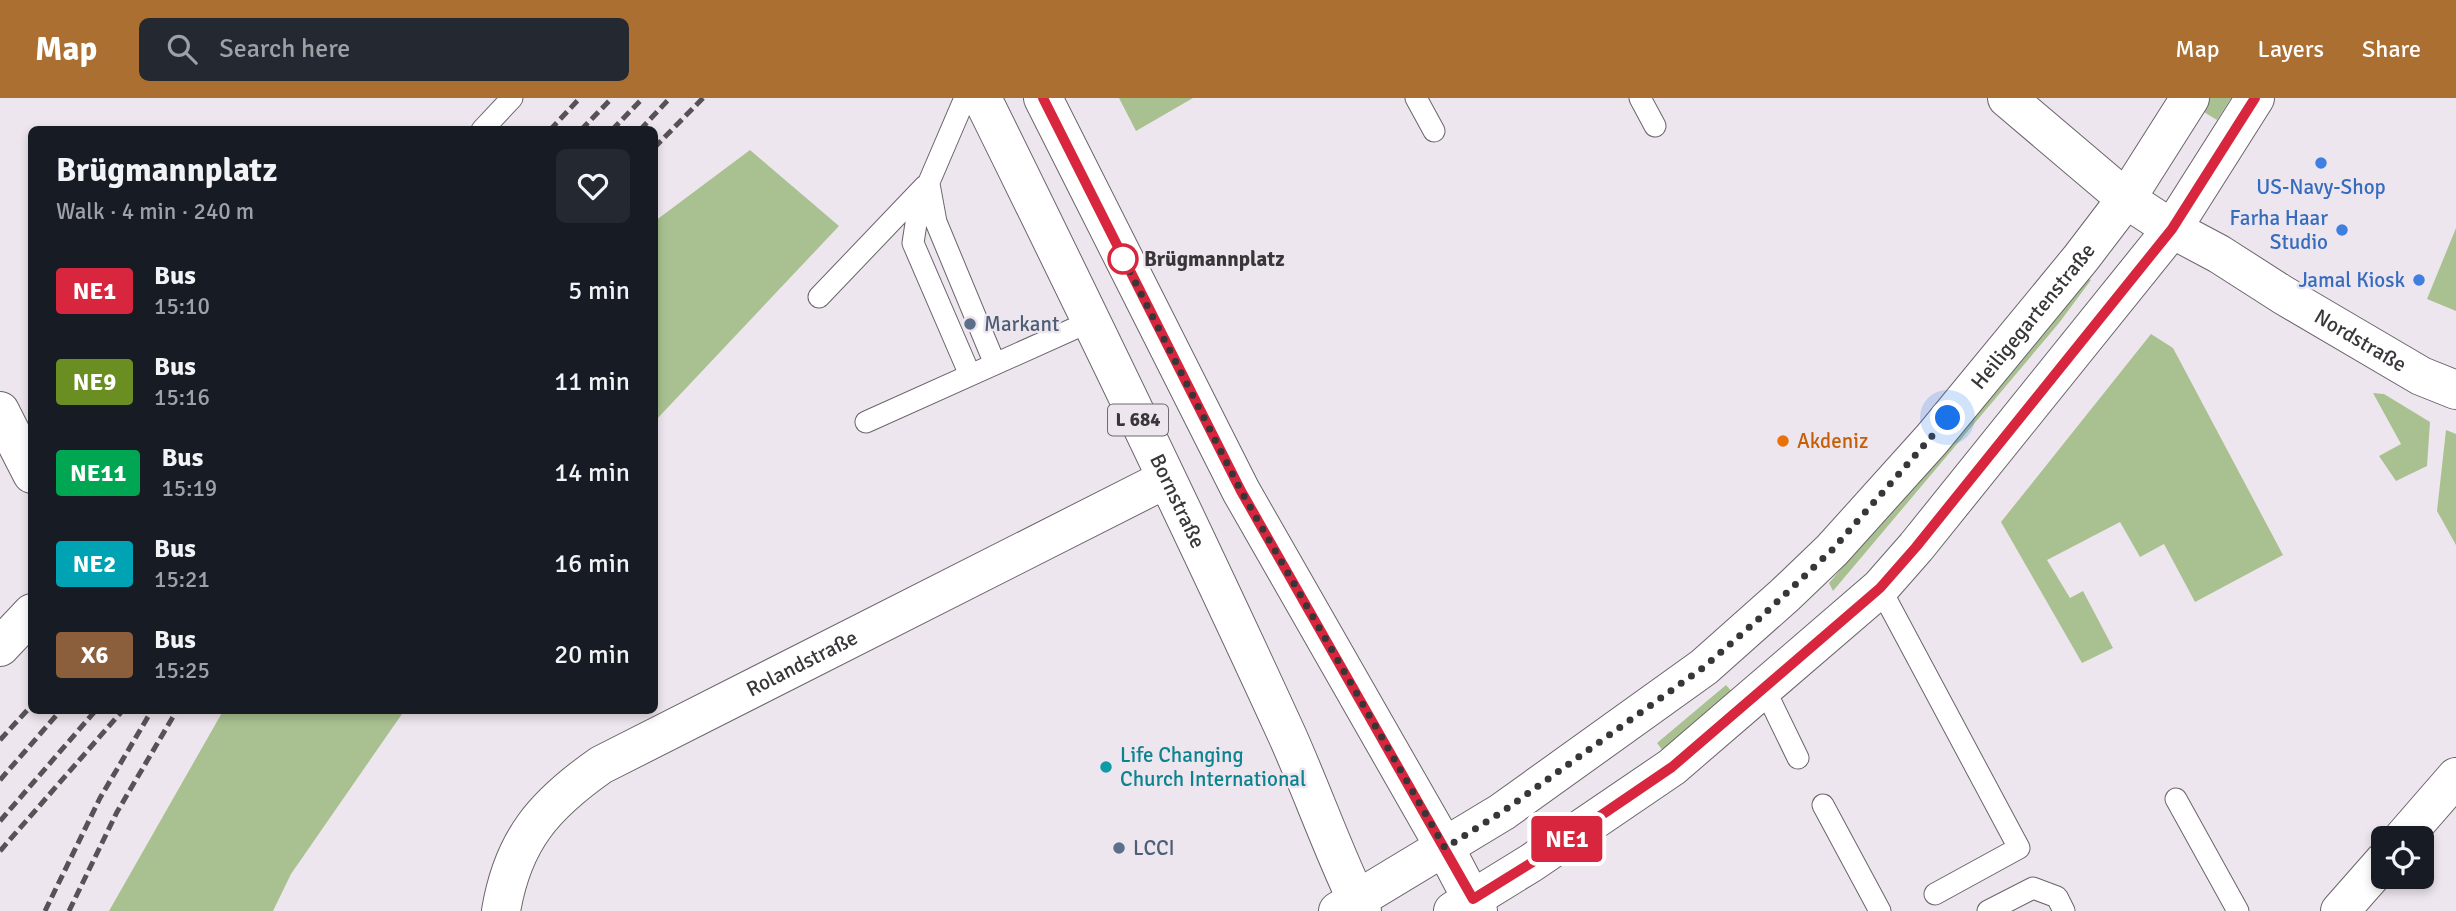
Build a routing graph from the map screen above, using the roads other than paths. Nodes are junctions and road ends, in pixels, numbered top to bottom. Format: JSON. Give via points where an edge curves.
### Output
{"nodes":[{"id":1,"x":512,"y":98,"type":"edge"},
{"id":2,"x":965,"y":98,"type":"edge"},
{"id":3,"x":982,"y":98,"type":"edge"},
{"id":4,"x":1044,"y":98,"type":"edge"},
{"id":5,"x":1416,"y":98,"type":"edge"},
{"id":6,"x":1640,"y":98,"type":"edge"},
{"id":7,"x":2007,"y":98,"type":"edge"},
{"id":8,"x":2190,"y":98,"type":"edge"},
{"id":9,"x":2255,"y":98,"type":"edge"},
{"id":10,"x":486,"y":126,"type":"edge"},
{"id":11,"x":1655,"y":126,"type":"dead end"},
{"id":12,"x":1434,"y":131,"type":"dead end"},
{"id":13,"x":929,"y":182,"type":"junction"},
{"id":14,"x":2126,"y":199,"type":"junction"},
{"id":15,"x":2172,"y":229,"type":"junction"},
{"id":16,"x":819,"y":297,"type":"dead end"},
{"id":17,"x":1091,"y":321,"type":"junction"},
{"id":18,"x":995,"y":364,"type":"junction"},
{"id":19,"x":970,"y":375,"type":"junction"},
{"id":20,"x":2456,"y":390,"type":"edge"},
{"id":21,"x":0,"y":411,"type":"edge"},
{"id":22,"x":866,"y":422,"type":"dead end"},
{"id":23,"x":28,"y":466,"type":"edge"},
{"id":24,"x":1166,"y":479,"type":"junction"},
{"id":25,"x":1880,"y":588,"type":"junction"},
{"id":26,"x":28,"y":617,"type":"edge"},
{"id":27,"x":0,"y":647,"type":"edge"},
{"id":28,"x":1764,"y":688,"type":"junction"},
{"id":29,"x":1798,"y":758,"type":"dead end"},
{"id":30,"x":2456,"y":777,"type":"edge"},
{"id":31,"x":2176,"y":799,"type":"dead end"},
{"id":32,"x":1823,"y":805,"type":"dead end"},
{"id":33,"x":2413,"y":826,"type":"edge"},
{"id":34,"x":1445,"y":848,"type":"junction"},
{"id":35,"x":2371,"y":876,"type":"edge"},
{"id":36,"x":1935,"y":894,"type":"dead end"},
{"id":37,"x":1352,"y":907,"type":"edge"},
{"id":38,"x":1468,"y":907,"type":"edge"},
{"id":39,"x":501,"y":911,"type":"edge"},
{"id":40,"x":1880,"y":911,"type":"edge"},
{"id":41,"x":1988,"y":911,"type":"edge"},
{"id":42,"x":2064,"y":911,"type":"edge"},
{"id":43,"x":2238,"y":911,"type":"edge"},
{"id":44,"x":2340,"y":911,"type":"edge"}],
"edges":[{"from":1,"to":10,"type":"lane"},
{"from":2,"to":13,"type":"lane"},
{"from":3,"to":17,"type":"main road","name":"Bornstraße","number":"L 684"},
{"from":4,"to":34,"type":"main road","number":"L 684","via":[[1241,491]]},
{"from":5,"to":12,"type":"lane"},
{"from":6,"to":11,"type":"lane"},
{"from":7,"to":14,"type":"main road","name":"Nordstraße"},
{"from":8,"to":14,"type":"main road","name":"Heiligegartenstraße"},
{"from":9,"to":15,"type":"main road"},
{"from":13,"to":16,"type":"lane"},
{"from":13,"to":18,"type":"lane","via":[[936,222]]},
{"from":13,"to":19,"type":"lane","via":[[913,243]]},
{"from":14,"to":15,"type":"main road","name":"Nordstraße"},
{"from":14,"to":34,"type":"main road","name":"Heiligegartenstraße","via":[[1932,439],[1823,559],[1704,667]]},
{"from":15,"to":20,"type":"main road","name":"Nordstraße","via":[[2421,376]]},
{"from":15,"to":25,"type":"main road"},
{"from":17,"to":18,"type":"lane"},
{"from":17,"to":24,"type":"main road","name":"Bornstraße","number":"L 684"},
{"from":18,"to":19,"type":"lane"},
{"from":19,"to":22,"type":"lane"},
{"from":21,"to":23,"type":"main road"},
{"from":24,"to":37,"type":"main road","name":"Bornstraße","number":"L 684","via":[[1288,738]]},
{"from":24,"to":39,"type":"main road","name":"Rolandstraße","via":[[601,765],[548,807],[525,838]]},
{"from":25,"to":28,"type":"main road"},
{"from":25,"to":36,"type":"lane","via":[[2020,848]]},
{"from":26,"to":27,"type":"main road"},
{"from":28,"to":29,"type":"lane"},
{"from":28,"to":38,"type":"main road","via":[[1672,767]]},
{"from":30,"to":33,"type":"main road"},
{"from":31,"to":43,"type":"lane"},
{"from":32,"to":40,"type":"lane"},
{"from":34,"to":37,"type":"main road","name":"Heiligegartenstraße"},
{"from":34,"to":38,"type":"main road","number":"L 684"},
{"from":35,"to":44,"type":"main road"},
{"from":41,"to":42,"type":"lane","via":[[2033,888],[2057,897]]}]}
